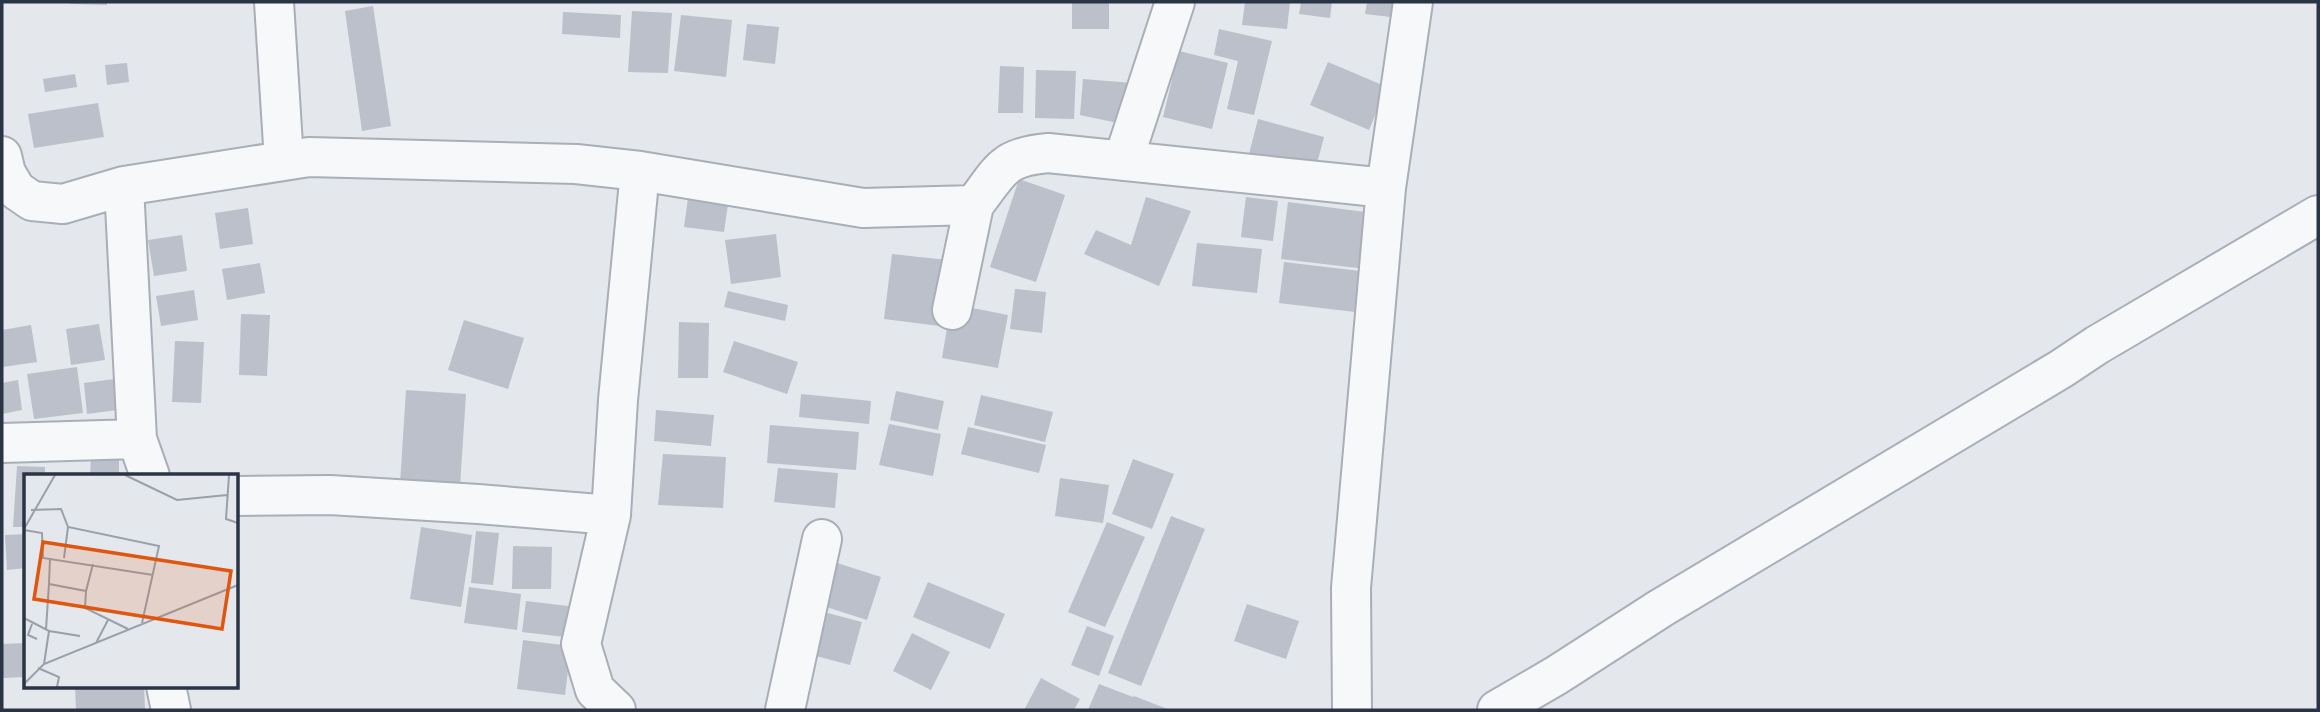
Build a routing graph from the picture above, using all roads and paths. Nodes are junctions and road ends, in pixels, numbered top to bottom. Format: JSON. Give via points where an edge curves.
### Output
{"nodes":[{"id":1,"x":274,"y":2,"type":"edge"},
{"id":2,"x":1175,"y":2,"type":"edge"},
{"id":3,"x":1413,"y":2,"type":"edge"},
{"id":4,"x":2,"y":156,"type":"edge"},
{"id":5,"x":284,"y":160,"type":"junction"},
{"id":6,"x":1124,"y":161,"type":"junction"},
{"id":7,"x":640,"y":171,"type":"junction"},
{"id":8,"x":124,"y":186,"type":"junction"},
{"id":9,"x":1386,"y":188,"type":"junction"},
{"id":10,"x":974,"y":205,"type":"junction"},
{"id":11,"x":2318,"y":215,"type":"edge"},
{"id":12,"x":952,"y":310,"type":"dead end"},
{"id":13,"x":136,"y":439,"type":"junction"},
{"id":14,"x":2,"y":443,"type":"edge"},
{"id":15,"x":149,"y":474,"type":"edge"},
{"id":16,"x":238,"y":496,"type":"edge"},
{"id":17,"x":611,"y":515,"type":"junction"},
{"id":18,"x":822,"y":540,"type":"dead end"},
{"id":19,"x":166,"y":688,"type":"edge"},
{"id":20,"x":171,"y":710,"type":"edge"},
{"id":21,"x":616,"y":710,"type":"edge"},
{"id":22,"x":785,"y":710,"type":"edge"},
{"id":23,"x":1352,"y":710,"type":"edge"},
{"id":24,"x":1497,"y":710,"type":"edge"}],
"edges":[{"from":1,"to":5,"type":"street"},
{"from":2,"to":6,"type":"street"},
{"from":3,"to":9,"type":"street"},
{"from":4,"to":8,"type":"street","via":[[5,173],[16,190],[32,201],[63,204]]},
{"from":5,"to":7,"type":"street","via":[[576,164]]},
{"from":5,"to":8,"type":"street"},
{"from":6,"to":9,"type":"street"},
{"from":6,"to":10,"type":"street","via":[[1023,155],[1004,165]]},
{"from":7,"to":10,"type":"street","via":[[863,208]]},
{"from":7,"to":17,"type":"street"},
{"from":8,"to":13,"type":"street"},
{"from":9,"to":23,"type":"street","via":[[1351,588]]},
{"from":10,"to":12,"type":"street"},
{"from":11,"to":24,"type":"street"},
{"from":13,"to":14,"type":"street"},
{"from":13,"to":15,"type":"street"},
{"from":16,"to":17,"type":"street","via":[[330,495]]},
{"from":17,"to":21,"type":"street","via":[[581,644],[594,690]]},
{"from":18,"to":22,"type":"street"},
{"from":19,"to":20,"type":"street"}]}
